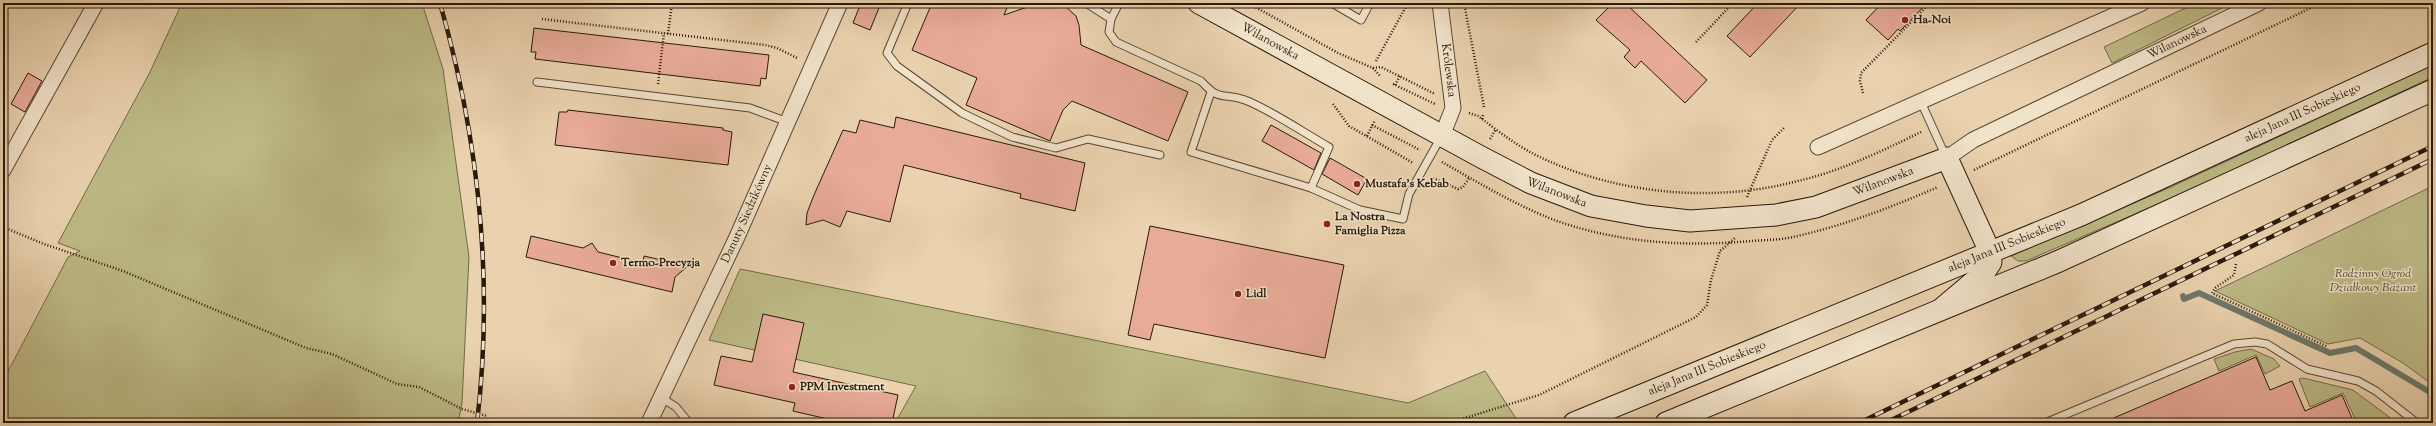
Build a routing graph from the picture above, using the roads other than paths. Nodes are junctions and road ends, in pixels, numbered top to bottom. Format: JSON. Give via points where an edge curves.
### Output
{"nodes":[{"id":1,"x":96,"y":3,"type":"edge"},
{"id":2,"x":840,"y":3,"type":"edge"},
{"id":3,"x":908,"y":3,"type":"edge"},
{"id":4,"x":1086,"y":3,"type":"edge"},
{"id":5,"x":1119,"y":3,"type":"edge"},
{"id":6,"x":1199,"y":3,"type":"edge"},
{"id":7,"x":1332,"y":3,"type":"edge"},
{"id":8,"x":1370,"y":3,"type":"edge"},
{"id":9,"x":1440,"y":3,"type":"edge"},
{"id":10,"x":2142,"y":3,"type":"edge"},
{"id":11,"x":2259,"y":3,"type":"edge"},
{"id":12,"x":1111,"y":19,"type":"junction"},
{"id":13,"x":2433,"y":53,"type":"edge"},
{"id":14,"x":537,"y":82,"type":"dead end"},
{"id":15,"x":2433,"y":90,"type":"edge"},
{"id":16,"x":1211,"y":92,"type":"junction"},
{"id":17,"x":1921,"y":102,"type":"junction"},
{"id":18,"x":788,"y":122,"type":"junction"},
{"id":19,"x":1442,"y":136,"type":"junction"},
{"id":20,"x":1818,"y":147,"type":"dead end"},
{"id":21,"x":1160,"y":155,"type":"dead end"},
{"id":22,"x":1947,"y":158,"type":"junction"},
{"id":23,"x":3,"y":170,"type":"edge"},
{"id":24,"x":1311,"y":188,"type":"junction"},
{"id":25,"x":1990,"y":252,"type":"junction"},
{"id":26,"x":1940,"y":310,"type":"junction"},
{"id":27,"x":662,"y":398,"type":"junction"},
{"id":28,"x":649,"y":423,"type":"edge"},
{"id":29,"x":689,"y":423,"type":"edge"},
{"id":30,"x":1574,"y":423,"type":"edge"},
{"id":31,"x":1666,"y":423,"type":"edge"},
{"id":32,"x":2045,"y":423,"type":"edge"},
{"id":33,"x":2417,"y":423,"type":"edge"}],
"edges":[{"from":1,"to":23,"type":"street"},
{"from":2,"to":18,"type":"street","name":"Danuty Siedzikówny"},
{"from":3,"to":21,"type":"lane","via":[[887,53],[897,66],[962,113],[1012,137],[1056,148],[1088,139]]},
{"from":4,"to":12,"type":"lane"},
{"from":5,"to":12,"type":"lane"},
{"from":6,"to":19,"type":"main road","name":"Wilanowska"},
{"from":7,"to":8,"type":"lane","via":[[1362,20]]},
{"from":9,"to":19,"type":"street","name":"Królewska","via":[[1453,108]]},
{"from":10,"to":17,"type":"street"},
{"from":11,"to":22,"type":"street","name":"Wilanowska","via":[[1973,140]]},
{"from":12,"to":16,"type":"lane","via":[[1109,32],[1116,42],[1201,80]]},
{"from":13,"to":25,"type":"main road","name":"aleja Jana III Sobieskiego","via":[[2088,212]]},
{"from":14,"to":18,"type":"lane","via":[[757,109]]},
{"from":15,"to":26,"type":"main road","via":[[2194,201],[2013,281]]},
{"from":16,"to":24,"type":"lane","via":[[1225,98],[1244,100],[1329,147]]},
{"from":16,"to":24,"type":"lane","via":[[1191,152]]},
{"from":17,"to":20,"type":"street"},
{"from":17,"to":22,"type":"lane"},
{"from":18,"to":27,"type":"street","name":"Danuty Siedzikówny"},
{"from":19,"to":22,"type":"main road","name":"Wilanowska","via":[[1531,183],[1592,206],[1690,221],[1776,214],[1816,207]]},
{"from":19,"to":24,"type":"lane","via":[[1409,194],[1403,219],[1360,210]]},
{"from":22,"to":25,"type":"main road"},
{"from":25,"to":26,"type":"main road","via":[[1991,262],[1984,273]]},
{"from":25,"to":30,"type":"main road","name":"aleja Jana III Sobieskiego"},
{"from":26,"to":31,"type":"main road"},
{"from":27,"to":28,"type":"street","name":"Danuty Siedzikówny"},
{"from":27,"to":29,"type":"lane","via":[[676,406]]},
{"from":32,"to":33,"type":"lane","via":[[2234,344],[2255,342],[2267,344],[2307,369],[2368,385]]}]}
